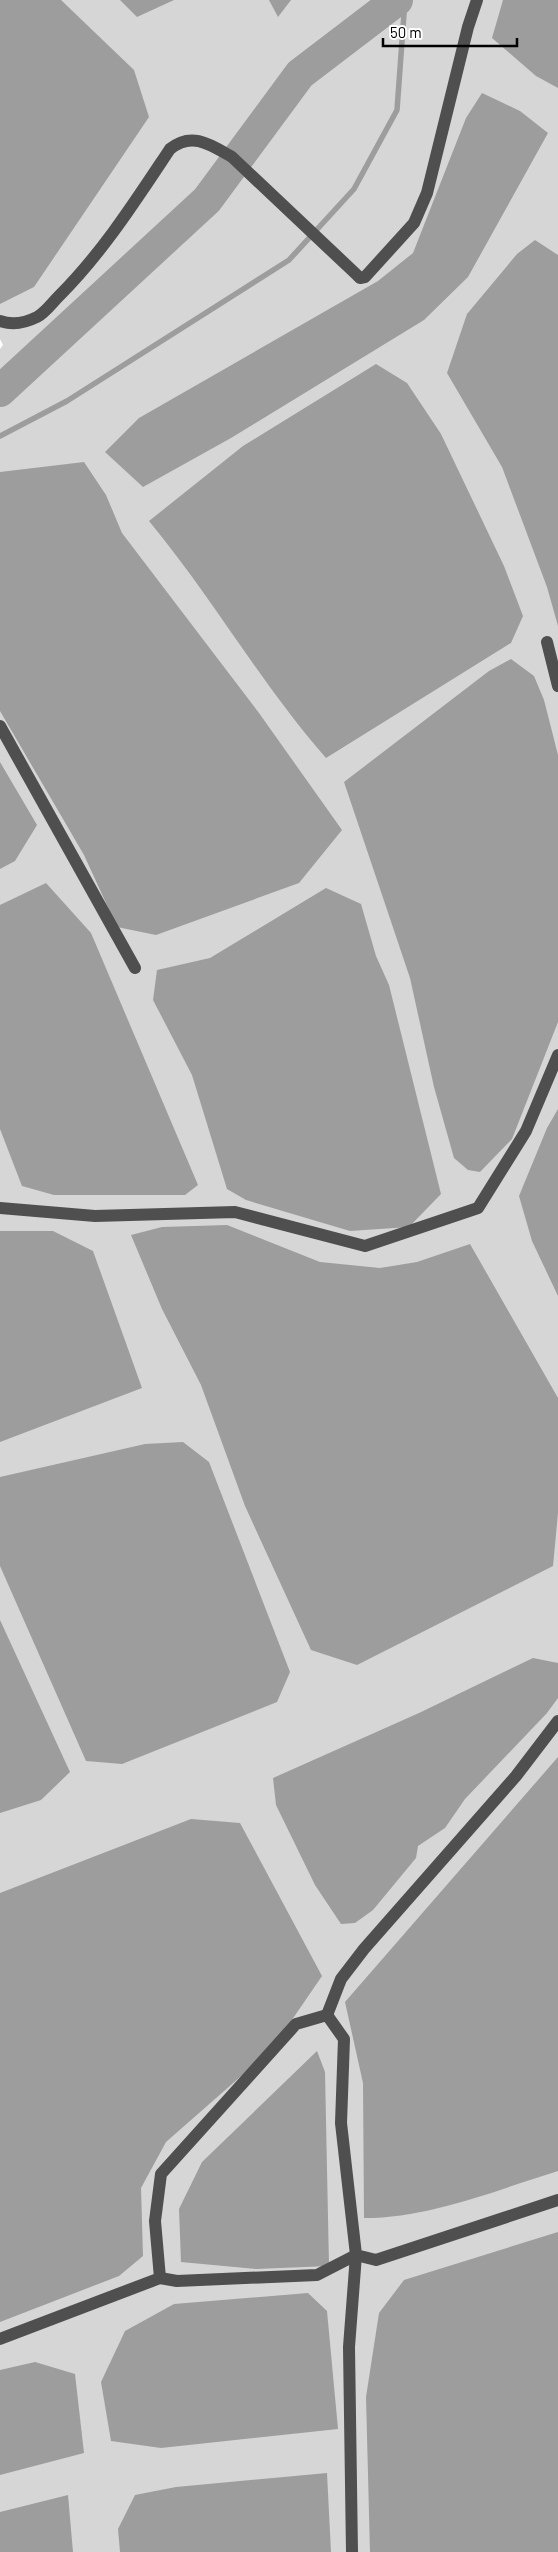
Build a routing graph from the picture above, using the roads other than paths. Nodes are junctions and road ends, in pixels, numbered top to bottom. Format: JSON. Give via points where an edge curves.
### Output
{"nodes":[{"id":1,"x":477,"y":0,"type":"edge"},
{"id":2,"x":0,"y":321,"type":"edge"},
{"id":3,"x":547,"y":642,"type":"dead end"},
{"id":4,"x":558,"y":686,"type":"edge"},
{"id":5,"x":0,"y":726,"type":"edge"},
{"id":6,"x":135,"y":968,"type":"dead end"},
{"id":7,"x":558,"y":1056,"type":"edge"},
{"id":8,"x":0,"y":1208,"type":"edge"},
{"id":9,"x":558,"y":1721,"type":"edge"},
{"id":10,"x":327,"y":2015,"type":"junction"},
{"id":11,"x":558,"y":2200,"type":"edge"},
{"id":12,"x":356,"y":2255,"type":"junction"},
{"id":13,"x":160,"y":2278,"type":"junction"},
{"id":14,"x":0,"y":2339,"type":"edge"},
{"id":15,"x":352,"y":2552,"type":"edge"}],
"edges":[{"from":1,"to":2,"type":"street","via":[[420,212],[414,223],[365,276],[360,278],[232,157],[199,140],[178,142],[170,149],[116,231],[79,276],[38,316],[8,324]]},
{"from":3,"to":4,"type":"street"},
{"from":5,"to":6,"type":"street"},
{"from":7,"to":8,"type":"street","via":[[526,1131],[478,1208],[365,1246],[236,1212],[95,1216]]},
{"from":9,"to":10,"type":"street","via":[[516,1776],[364,1949],[341,1979]]},
{"from":10,"to":12,"type":"street","via":[[344,2039],[341,2123]]},
{"from":10,"to":13,"type":"street","via":[[296,2024],[161,2174],[156,2221]]},
{"from":11,"to":12,"type":"street","via":[[376,2260]]},
{"from":12,"to":13,"type":"street","via":[[317,2275],[177,2281]]},
{"from":12,"to":15,"type":"street","via":[[349,2347]]},
{"from":13,"to":14,"type":"street"}]}
